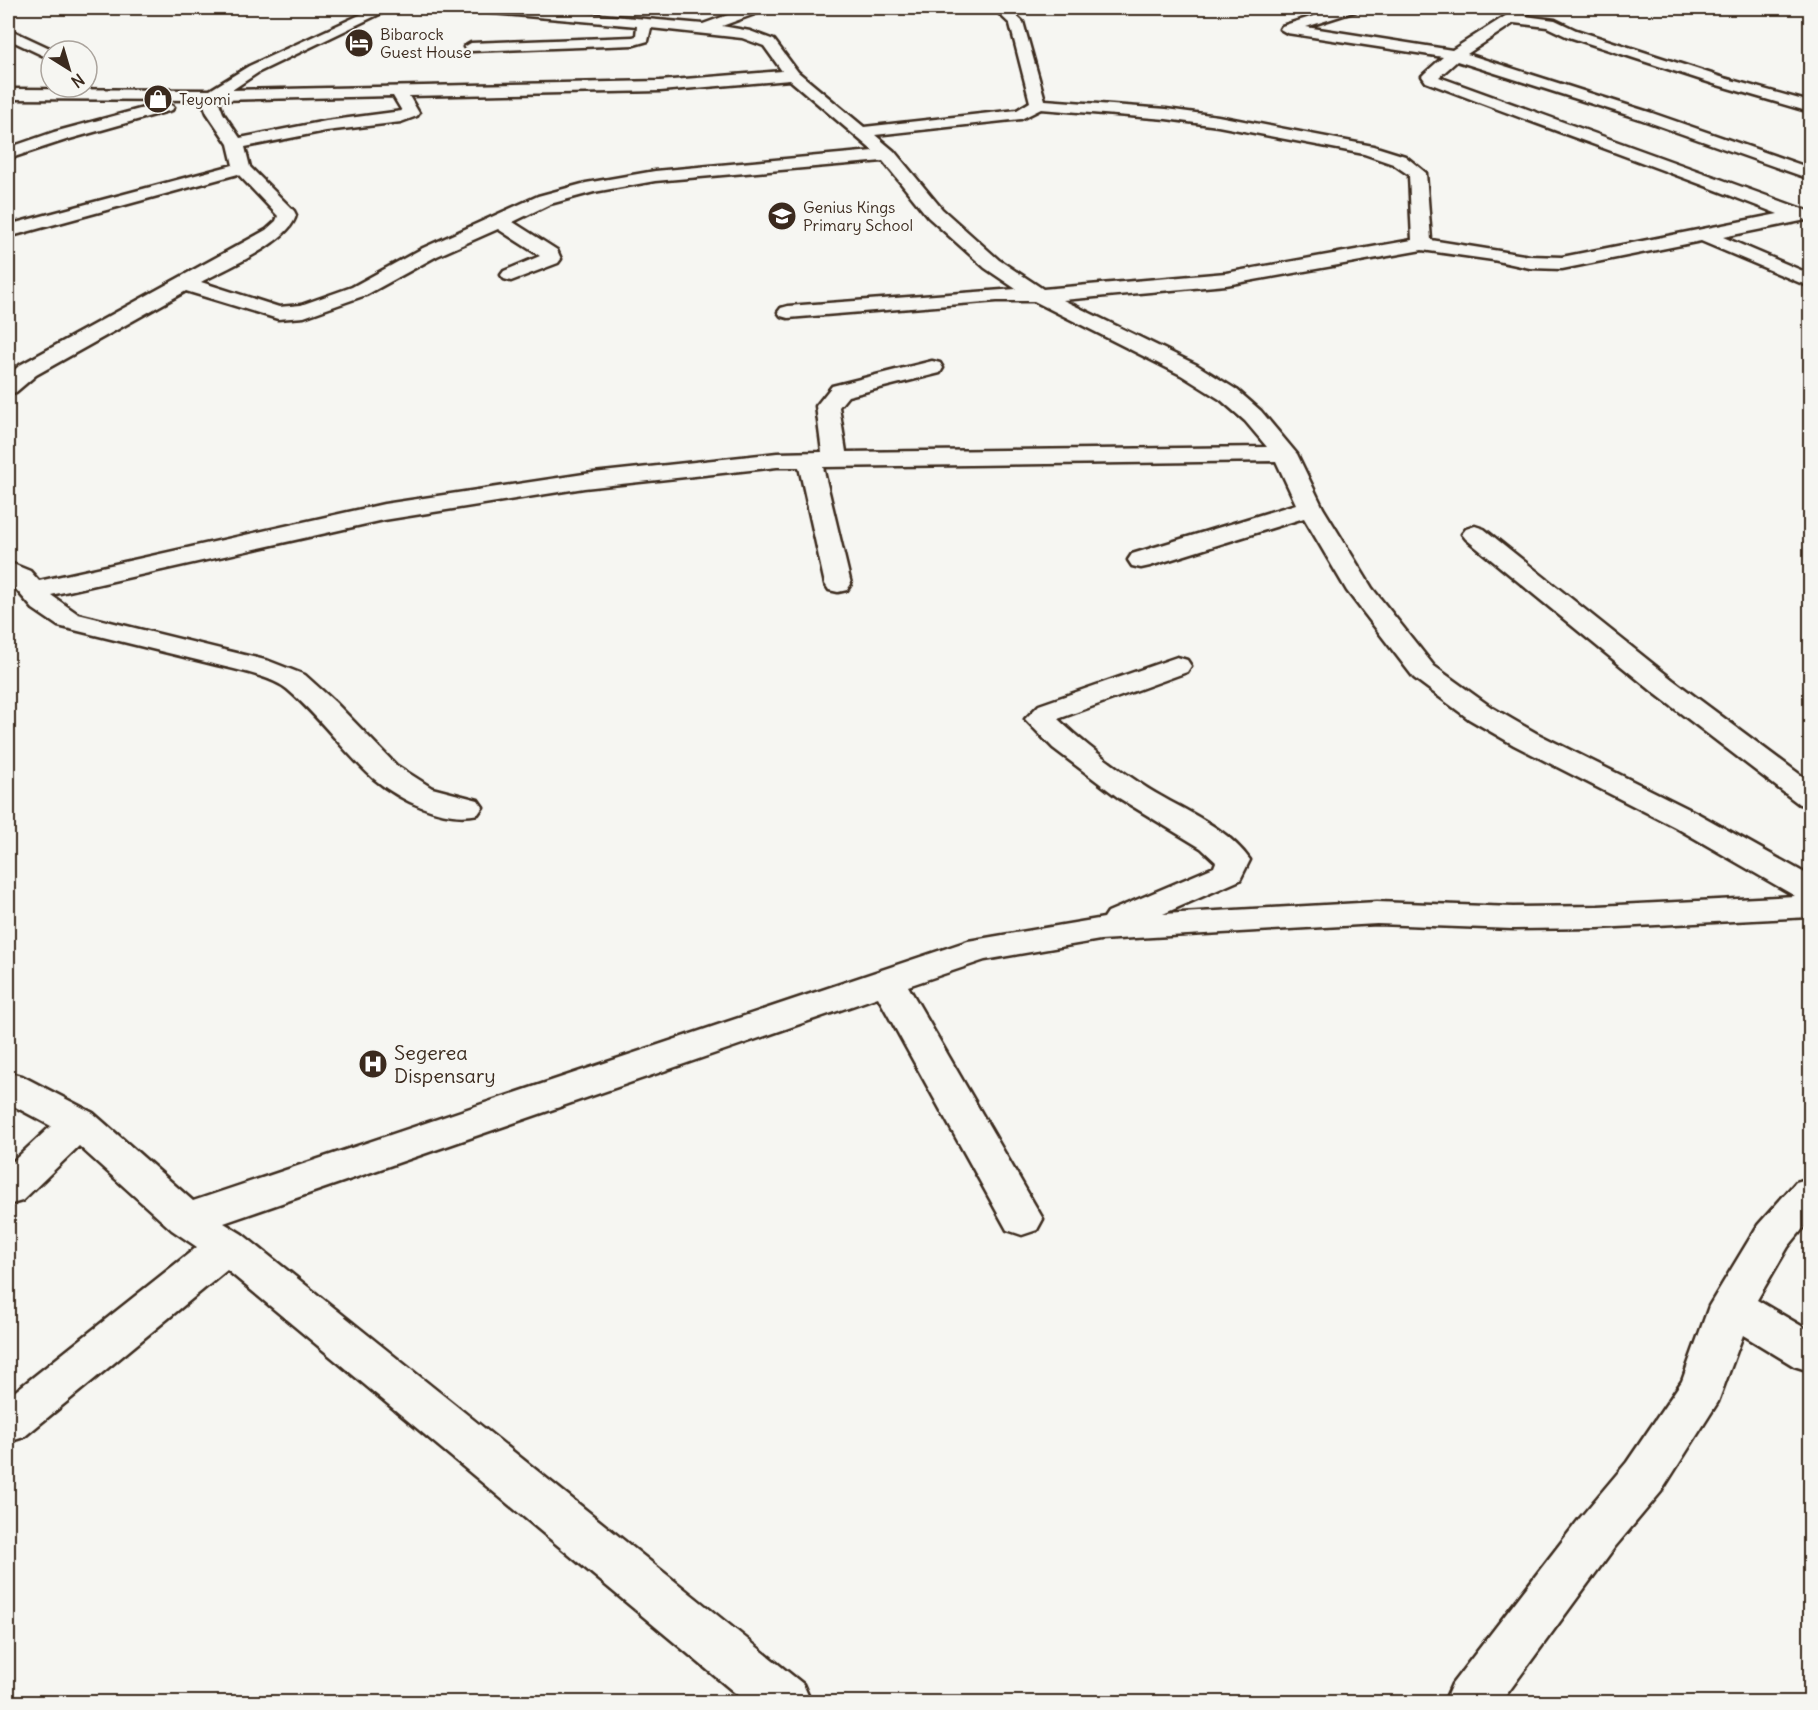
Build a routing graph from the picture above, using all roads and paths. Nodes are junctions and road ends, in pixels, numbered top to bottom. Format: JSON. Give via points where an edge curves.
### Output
{"nodes":[{"id":1,"x":385,"y":8,"type":"edge"},
{"id":2,"x":481,"y":8,"type":"edge"},
{"id":3,"x":758,"y":8,"type":"edge"},
{"id":4,"x":1000,"y":8,"type":"edge"},
{"id":5,"x":1351,"y":8,"type":"edge"},
{"id":6,"x":1527,"y":8,"type":"edge"},
{"id":7,"x":1510,"y":18,"type":"junction"},
{"id":8,"x":644,"y":22,"type":"junction"},
{"id":9,"x":703,"y":28,"type":"junction"},
{"id":10,"x":8,"y":34,"type":"edge"},
{"id":11,"x":471,"y":47,"type":"dead end"},
{"id":12,"x":39,"y":48,"type":"edge"},
{"id":13,"x":1455,"y":55,"type":"junction"},
{"id":14,"x":792,"y":75,"type":"junction"},
{"id":15,"x":1756,"y":91,"type":"junction"},
{"id":16,"x":1810,"y":91,"type":"edge"},
{"id":17,"x":399,"y":92,"type":"junction"},
{"id":18,"x":8,"y":94,"type":"edge"},
{"id":19,"x":211,"y":96,"type":"junction"},
{"id":20,"x":1038,"y":104,"type":"junction"},
{"id":21,"x":1810,"y":107,"type":"edge"},
{"id":22,"x":860,"y":132,"type":"junction"},
{"id":23,"x":236,"y":144,"type":"junction"},
{"id":24,"x":8,"y":154,"type":"edge"},
{"id":25,"x":888,"y":155,"type":"junction"},
{"id":26,"x":242,"y":168,"type":"junction"},
{"id":27,"x":1810,"y":174,"type":"edge"},
{"id":28,"x":1805,"y":214,"type":"edge"},
{"id":29,"x":498,"y":221,"type":"junction"},
{"id":30,"x":8,"y":231,"type":"edge"},
{"id":31,"x":1703,"y":235,"type":"junction"},
{"id":32,"x":1422,"y":244,"type":"junction"},
{"id":33,"x":511,"y":275,"type":"dead end"},
{"id":34,"x":1810,"y":281,"type":"edge"},
{"id":35,"x":182,"y":284,"type":"junction"},
{"id":36,"x":1038,"y":295,"type":"junction"},
{"id":37,"x":788,"y":312,"type":"dead end"},
{"id":38,"x":932,"y":368,"type":"dead end"},
{"id":39,"x":8,"y":387,"type":"edge"},
{"id":40,"x":1285,"y":454,"type":"junction"},
{"id":41,"x":808,"y":459,"type":"junction"},
{"id":42,"x":835,"y":459,"type":"junction"},
{"id":43,"x":1310,"y":508,"type":"junction"},
{"id":44,"x":1475,"y":534,"type":"dead end"},
{"id":45,"x":1141,"y":560,"type":"dead end"},
{"id":46,"x":8,"y":570,"type":"edge"},
{"id":47,"x":838,"y":584,"type":"dead end"},
{"id":48,"x":32,"y":591,"type":"junction"},
{"id":49,"x":1177,"y":666,"type":"dead end"},
{"id":50,"x":1810,"y":797,"type":"edge"},
{"id":51,"x":467,"y":807,"type":"dead end"},
{"id":52,"x":1810,"y":890,"type":"edge"},
{"id":53,"x":1810,"y":906,"type":"edge"},
{"id":54,"x":1100,"y":929,"type":"junction"},
{"id":55,"x":887,"y":981,"type":"junction"},
{"id":56,"x":8,"y":1086,"type":"edge"},
{"id":57,"x":79,"y":1123,"type":"junction"},
{"id":58,"x":8,"y":1190,"type":"edge"},
{"id":59,"x":1810,"y":1193,"type":"edge"},
{"id":60,"x":187,"y":1219,"type":"junction"},
{"id":61,"x":1022,"y":1219,"type":"dead end"},
{"id":62,"x":227,"y":1246,"type":"junction"},
{"id":63,"x":1731,"y":1306,"type":"junction"},
{"id":64,"x":1810,"y":1353,"type":"edge"},
{"id":65,"x":8,"y":1423,"type":"edge"},
{"id":66,"x":785,"y":1702,"type":"edge"},
{"id":67,"x":1470,"y":1702,"type":"edge"}],
"edges":[{"from":1,"to":19,"type":"street","via":[[274,59]]},
{"from":2,"to":8,"type":"street"},
{"from":3,"to":9,"type":"street"},
{"from":4,"to":20,"type":"street","via":[[1016,22],[1023,38]]},
{"from":5,"to":13,"type":"street","via":[[1287,29]]},
{"from":6,"to":7,"type":"street"},
{"from":7,"to":13,"type":"street"},
{"from":7,"to":15,"type":"street","via":[[1554,25]]},
{"from":8,"to":9,"type":"street"},
{"from":8,"to":11,"type":"street","via":[[643,38],[634,41]]},
{"from":9,"to":14,"type":"street","via":[[745,34],[769,43]]},
{"from":10,"to":12,"type":"street"},
{"from":13,"to":27,"type":"street"},
{"from":13,"to":28,"type":"street","via":[[1431,79]]},
{"from":14,"to":17,"type":"street","via":[[660,86]]},
{"from":14,"to":22,"type":"street"},
{"from":15,"to":16,"type":"street"},
{"from":15,"to":21,"type":"street"},
{"from":17,"to":19,"type":"street"},
{"from":17,"to":23,"type":"street","via":[[411,113],[401,117],[326,126]]},
{"from":18,"to":19,"type":"street"},
{"from":19,"to":23,"type":"street","via":[[215,113]]},
{"from":19,"to":24,"type":"street","via":[[60,136]]},
{"from":20,"to":22,"type":"street","via":[[1021,114]]},
{"from":20,"to":32,"type":"street","via":[[1218,121],[1367,150],[1399,160],[1417,173]]},
{"from":22,"to":25,"type":"street"},
{"from":23,"to":26,"type":"street"},
{"from":25,"to":29,"type":"street","via":[[655,176],[544,200]]},
{"from":25,"to":36,"type":"street","via":[[935,213],[967,244]]},
{"from":26,"to":30,"type":"street"},
{"from":26,"to":35,"type":"street","via":[[287,215],[285,223],[273,234]]},
{"from":28,"to":31,"type":"street"},
{"from":29,"to":33,"type":"street","via":[[550,254],[551,259]]},
{"from":29,"to":35,"type":"street","via":[[359,291],[304,311],[278,313]]},
{"from":31,"to":32,"type":"street","via":[[1562,263],[1530,262]]},
{"from":31,"to":34,"type":"street"},
{"from":32,"to":36,"type":"street","via":[[1226,279]]},
{"from":35,"to":39,"type":"street","via":[[28,370]]},
{"from":36,"to":37,"type":"street"},
{"from":36,"to":40,"type":"street","via":[[1189,370],[1229,395]]},
{"from":38,"to":42,"type":"street","via":[[840,392],[827,406]]},
{"from":40,"to":42,"type":"street"},
{"from":40,"to":43,"type":"street"},
{"from":41,"to":42,"type":"street"},
{"from":41,"to":47,"type":"street"},
{"from":41,"to":48,"type":"street","via":[[584,481],[384,512]]},
{"from":43,"to":45,"type":"street"},
{"from":43,"to":52,"type":"street","via":[[1361,591],[1398,640],[1424,672],[1451,693],[1525,739],[1686,820]]},
{"from":44,"to":50,"type":"street","via":[[1654,679]]},
{"from":46,"to":48,"type":"street"},
{"from":48,"to":51,"type":"street","via":[[68,620],[259,667],[295,681],[386,772],[421,795],[443,804]]},
{"from":49,"to":54,"type":"street","via":[[1050,711],[1040,719],[1130,791],[1213,841],[1233,860],[1228,873]]},
{"from":53,"to":54,"type":"street","via":[[1598,917],[1377,913]]},
{"from":54,"to":55,"type":"street","via":[[980,949]]},
{"from":55,"to":60,"type":"street"},
{"from":55,"to":61,"type":"street"},
{"from":56,"to":57,"type":"street"},
{"from":57,"to":58,"type":"street"},
{"from":57,"to":60,"type":"street"},
{"from":59,"to":63,"type":"street","via":[[1773,1236]]},
{"from":60,"to":62,"type":"street"},
{"from":62,"to":65,"type":"street"},
{"from":62,"to":66,"type":"street"},
{"from":63,"to":64,"type":"street"},
{"from":63,"to":67,"type":"street","via":[[1702,1389],[1644,1477]]}]}
